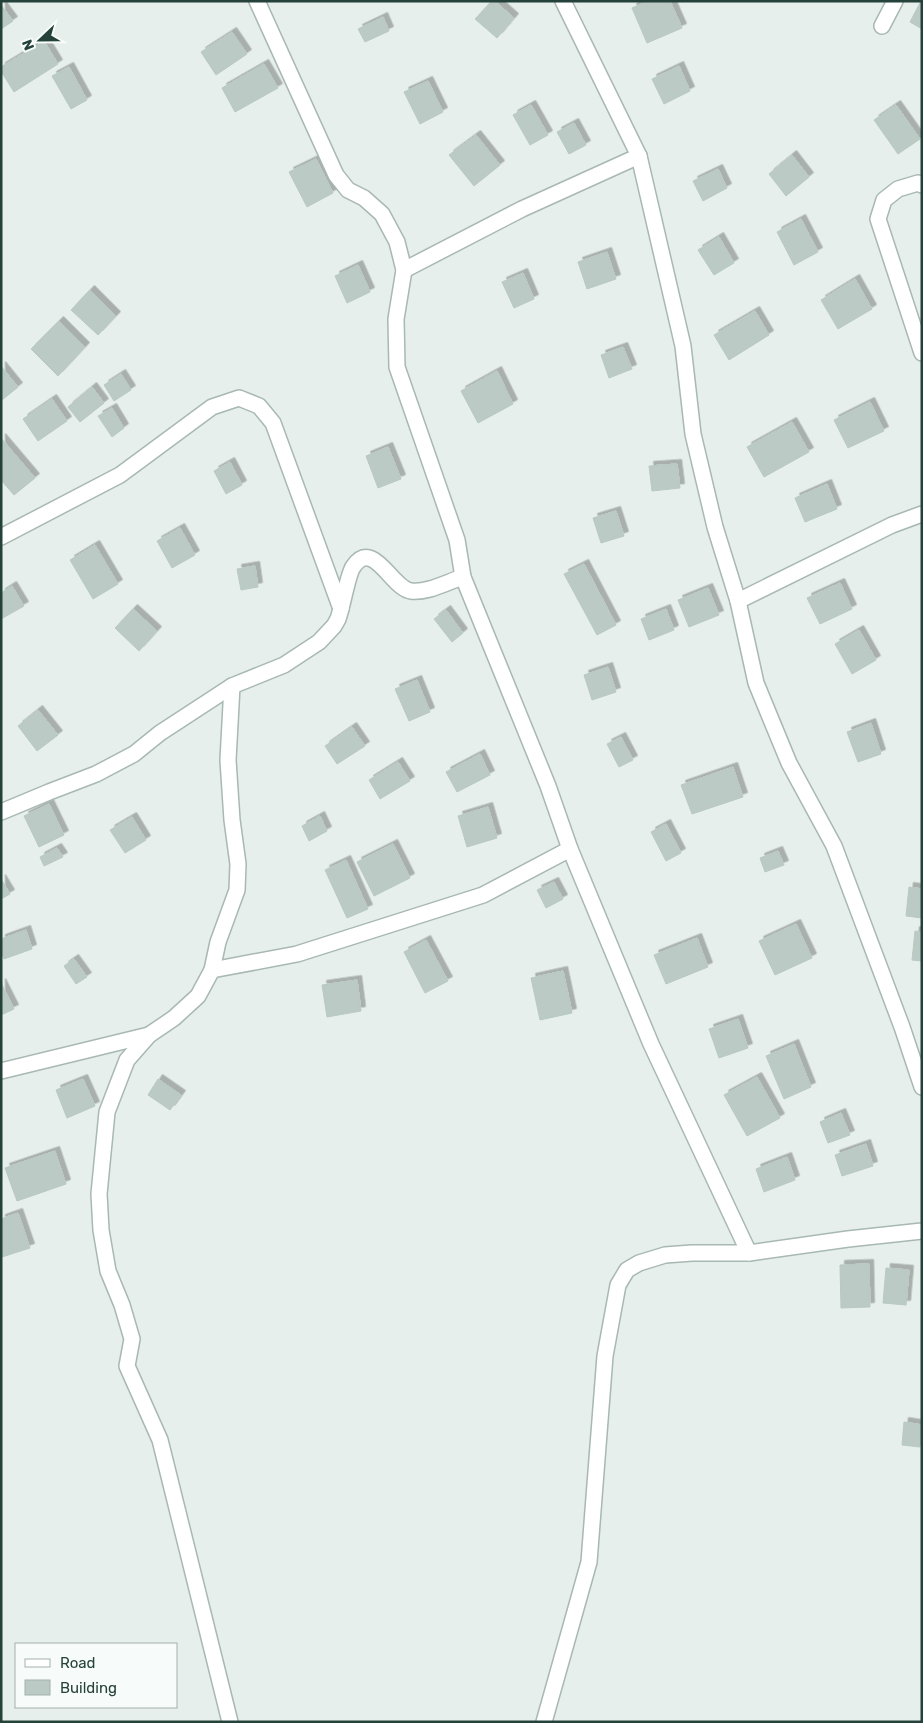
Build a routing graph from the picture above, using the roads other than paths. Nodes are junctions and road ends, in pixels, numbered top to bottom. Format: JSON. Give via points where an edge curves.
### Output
{"nodes":[{"id":1,"x":257,"y":1,"type":"edge"},
{"id":2,"x":563,"y":1,"type":"edge"},
{"id":3,"x":895,"y":1,"type":"edge"},
{"id":4,"x":882,"y":26,"type":"dead end"},
{"id":5,"x":639,"y":156,"type":"junction"},
{"id":6,"x":922,"y":185,"type":"edge"},
{"id":7,"x":404,"y":270,"type":"junction"},
{"id":8,"x":922,"y":353,"type":"edge"},
{"id":9,"x":922,"y":514,"type":"edge"},
{"id":10,"x":1,"y":537,"type":"edge"},
{"id":11,"x":463,"y":576,"type":"junction"},
{"id":12,"x":738,"y":601,"type":"junction"},
{"id":13,"x":342,"y":609,"type":"junction"},
{"id":14,"x":232,"y":686,"type":"junction"},
{"id":15,"x":1,"y":812,"type":"edge"},
{"id":16,"x":570,"y":849,"type":"junction"},
{"id":17,"x":212,"y":970,"type":"junction"},
{"id":18,"x":149,"y":1035,"type":"junction"},
{"id":19,"x":1,"y":1071,"type":"edge"},
{"id":20,"x":922,"y":1087,"type":"edge"},
{"id":21,"x":922,"y":1232,"type":"edge"},
{"id":22,"x":749,"y":1253,"type":"junction"},
{"id":23,"x":230,"y":1722,"type":"edge"},
{"id":24,"x":544,"y":1722,"type":"edge"}],
"edges":[{"from":1,"to":7,"type":"street","via":[[336,175],[348,190],[364,198],[382,214],[397,242]]},
{"from":2,"to":5,"type":"street"},
{"from":3,"to":4,"type":"street"},
{"from":5,"to":7,"type":"street","via":[[522,209]]},
{"from":5,"to":12,"type":"street","via":[[683,346],[693,434]]},
{"from":6,"to":8,"type":"street","via":[[918,183],[898,189],[884,200],[878,219]]},
{"from":7,"to":11,"type":"street","via":[[396,319],[397,367],[457,540]]},
{"from":9,"to":12,"type":"street","via":[[892,525]]},
{"from":10,"to":13,"type":"street","via":[[120,475],[212,407],[239,398],[259,406],[273,423]]},
{"from":11,"to":13,"type":"street","via":[[426,590],[410,591],[399,586],[376,560],[367,558],[352,567]]},
{"from":11,"to":16,"type":"street","via":[[548,786]]},
{"from":12,"to":20,"type":"street","via":[[756,684],[790,763],[834,846]]},
{"from":13,"to":14,"type":"street","via":[[334,626],[319,642],[284,666]]},
{"from":14,"to":15,"type":"street","via":[[134,754],[96,774]]},
{"from":14,"to":17,"type":"street","via":[[228,760],[238,864],[237,890],[218,942]]},
{"from":16,"to":17,"type":"street","via":[[483,895],[297,954]]},
{"from":16,"to":22,"type":"street","via":[[651,1044]]},
{"from":17,"to":18,"type":"street","via":[[198,996]]},
{"from":18,"to":19,"type":"street"},
{"from":18,"to":23,"type":"street","via":[[127,1060],[107,1112],[100,1194],[101,1230],[108,1271],[132,1339],[128,1366],[160,1440]]},
{"from":21,"to":22,"type":"street"},
{"from":22,"to":24,"type":"street","via":[[665,1255],[627,1270],[618,1285],[605,1356],[589,1562]]}]}
